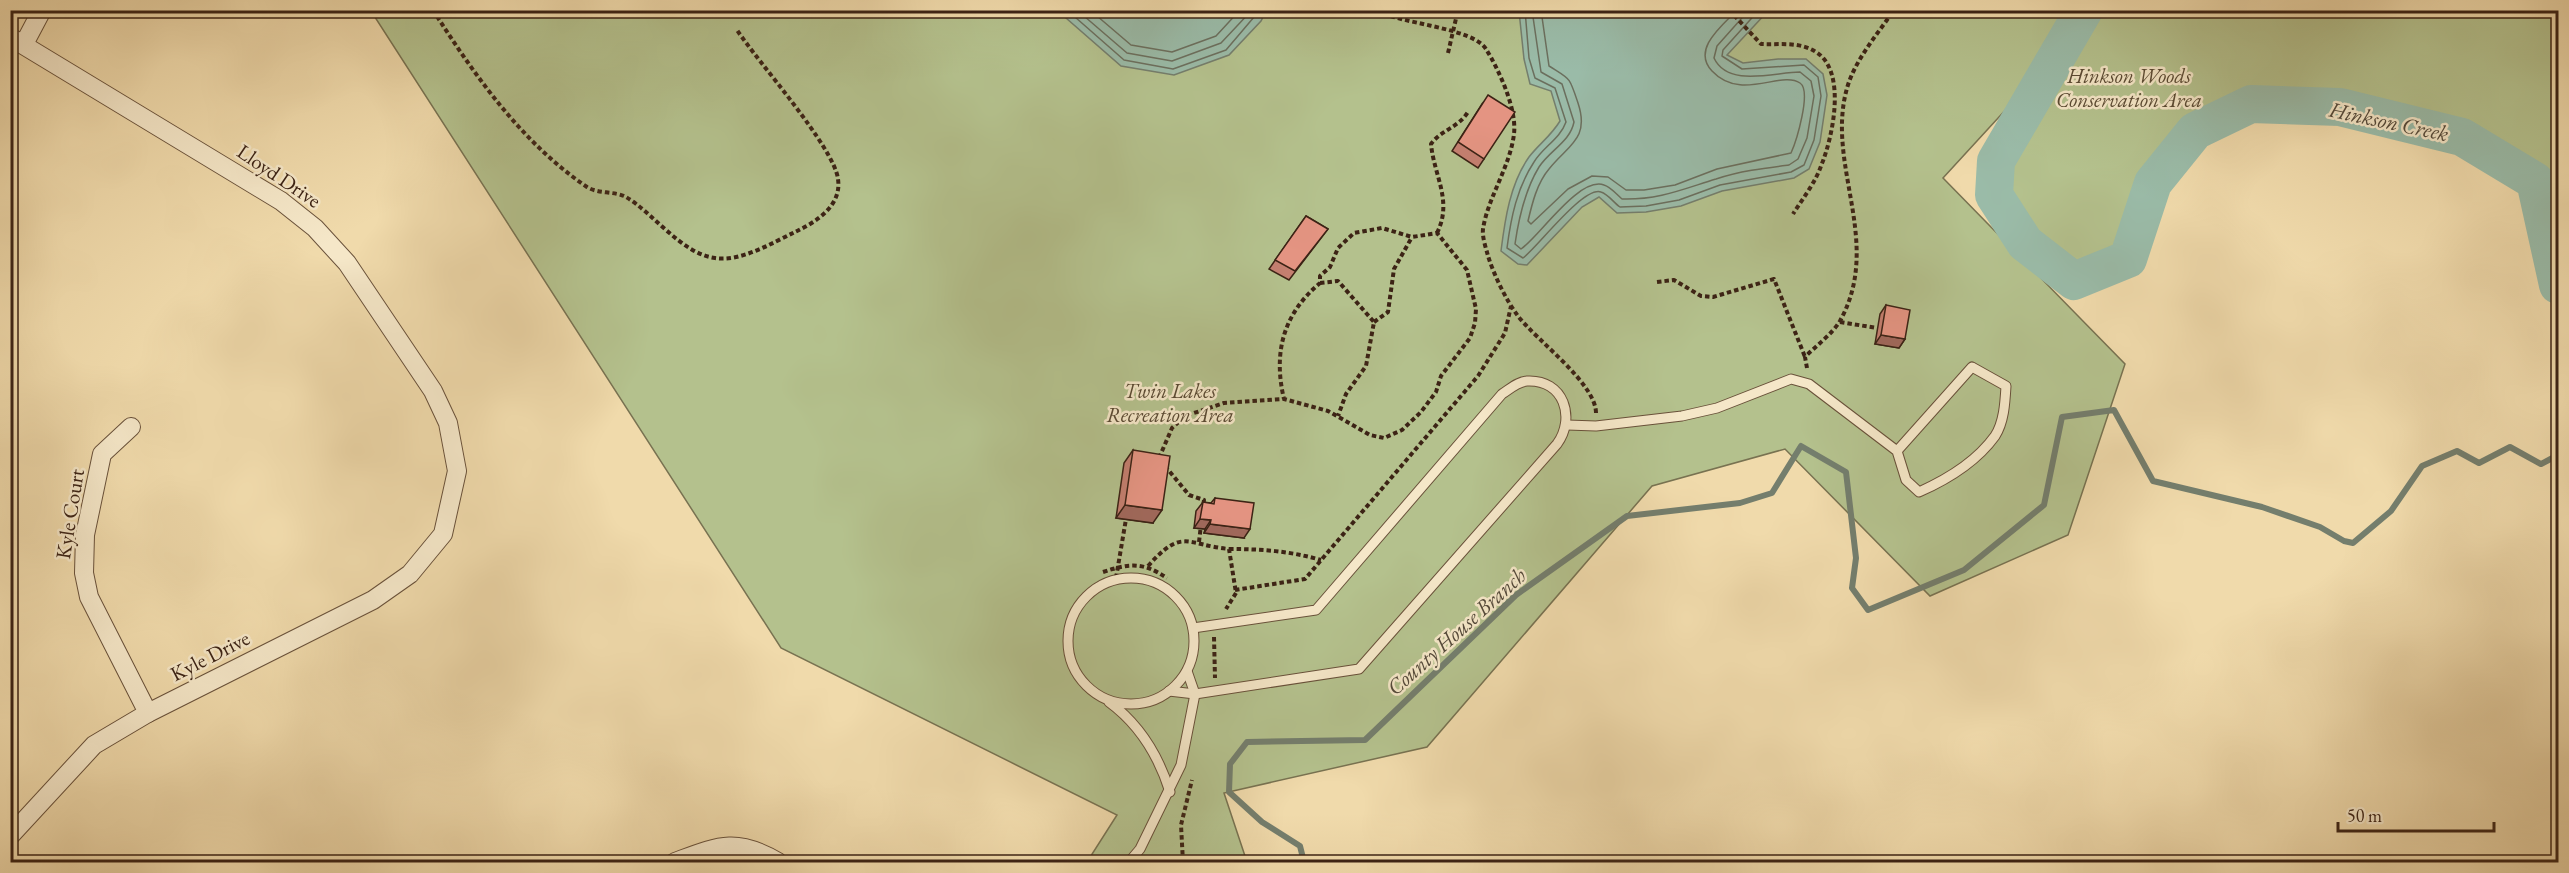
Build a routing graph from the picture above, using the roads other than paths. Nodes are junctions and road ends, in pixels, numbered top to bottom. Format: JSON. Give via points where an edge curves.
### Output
{"nodes":[{"id":1,"x":42,"y":10,"type":"edge"},
{"id":2,"x":17,"y":41,"type":"edge"},
{"id":3,"x":1567,"y":425,"type":"junction"},
{"id":4,"x":131,"y":427,"type":"dead end"},
{"id":5,"x":1897,"y":451,"type":"junction"},
{"id":6,"x":443,"y":534,"type":"joint"},
{"id":7,"x":1193,"y":627,"type":"junction"},
{"id":8,"x":1187,"y":670,"type":"junction"},
{"id":9,"x":1169,"y":692,"type":"junction"},
{"id":10,"x":1195,"y":694,"type":"junction"},
{"id":11,"x":1107,"y":700,"type":"junction"},
{"id":12,"x":148,"y":713,"type":"junction"},
{"id":13,"x":1170,"y":792,"type":"junction"},
{"id":14,"x":10,"y":836,"type":"edge"},
{"id":15,"x":675,"y":862,"type":"edge"},
{"id":16,"x":778,"y":862,"type":"edge"},
{"id":17,"x":1130,"y":862,"type":"edge"}],
"edges":[{"from":1,"to":2,"type":"street"},
{"from":2,"to":6,"type":"street","name":"Lloyd Drive","via":[[281,201],[315,228],[347,263],[433,391],[448,423],[457,471]]},
{"from":3,"to":5,"type":"lane","via":[[1596,426],[1682,416],[1718,408],[1791,379],[1809,384]]},
{"from":3,"to":7,"type":"lane","via":[[1567,412],[1554,390],[1540,383],[1516,384],[1502,394],[1316,610]]},
{"from":3,"to":10,"type":"lane","via":[[1557,444],[1359,669]]},
{"from":4,"to":12,"type":"street","name":"Kyle Court","via":[[102,454],[86,535],[84,573],[90,597]]},
{"from":5,"to":5,"type":"lane","via":[[1906,480],[1919,492],[1942,482],[1977,455],[1995,435],[2004,412],[2006,386],[1972,367]]},
{"from":6,"to":12,"type":"street","name":"Kyle Drive","via":[[410,574],[373,600]]},
{"from":7,"to":8,"type":"lane","via":[[1194,649]]},
{"from":7,"to":11,"type":"lane","via":[[1186,609],[1173,593],[1156,582],[1116,578],[1097,586],[1071,616],[1068,656],[1090,690]]},
{"from":8,"to":9,"type":"lane"},
{"from":8,"to":10,"type":"lane"},
{"from":9,"to":10,"type":"lane"},
{"from":9,"to":11,"type":"lane","via":[[1129,705]]},
{"from":10,"to":13,"type":"lane","via":[[1181,765]]},
{"from":11,"to":13,"type":"lane","via":[[1129,717],[1164,772]]},
{"from":12,"to":14,"type":"street","name":"Kyle Drive","via":[[94,746]]},
{"from":13,"to":17,"type":"lane"},
{"from":15,"to":16,"type":"street","via":[[719,845],[759,850]]}]}
